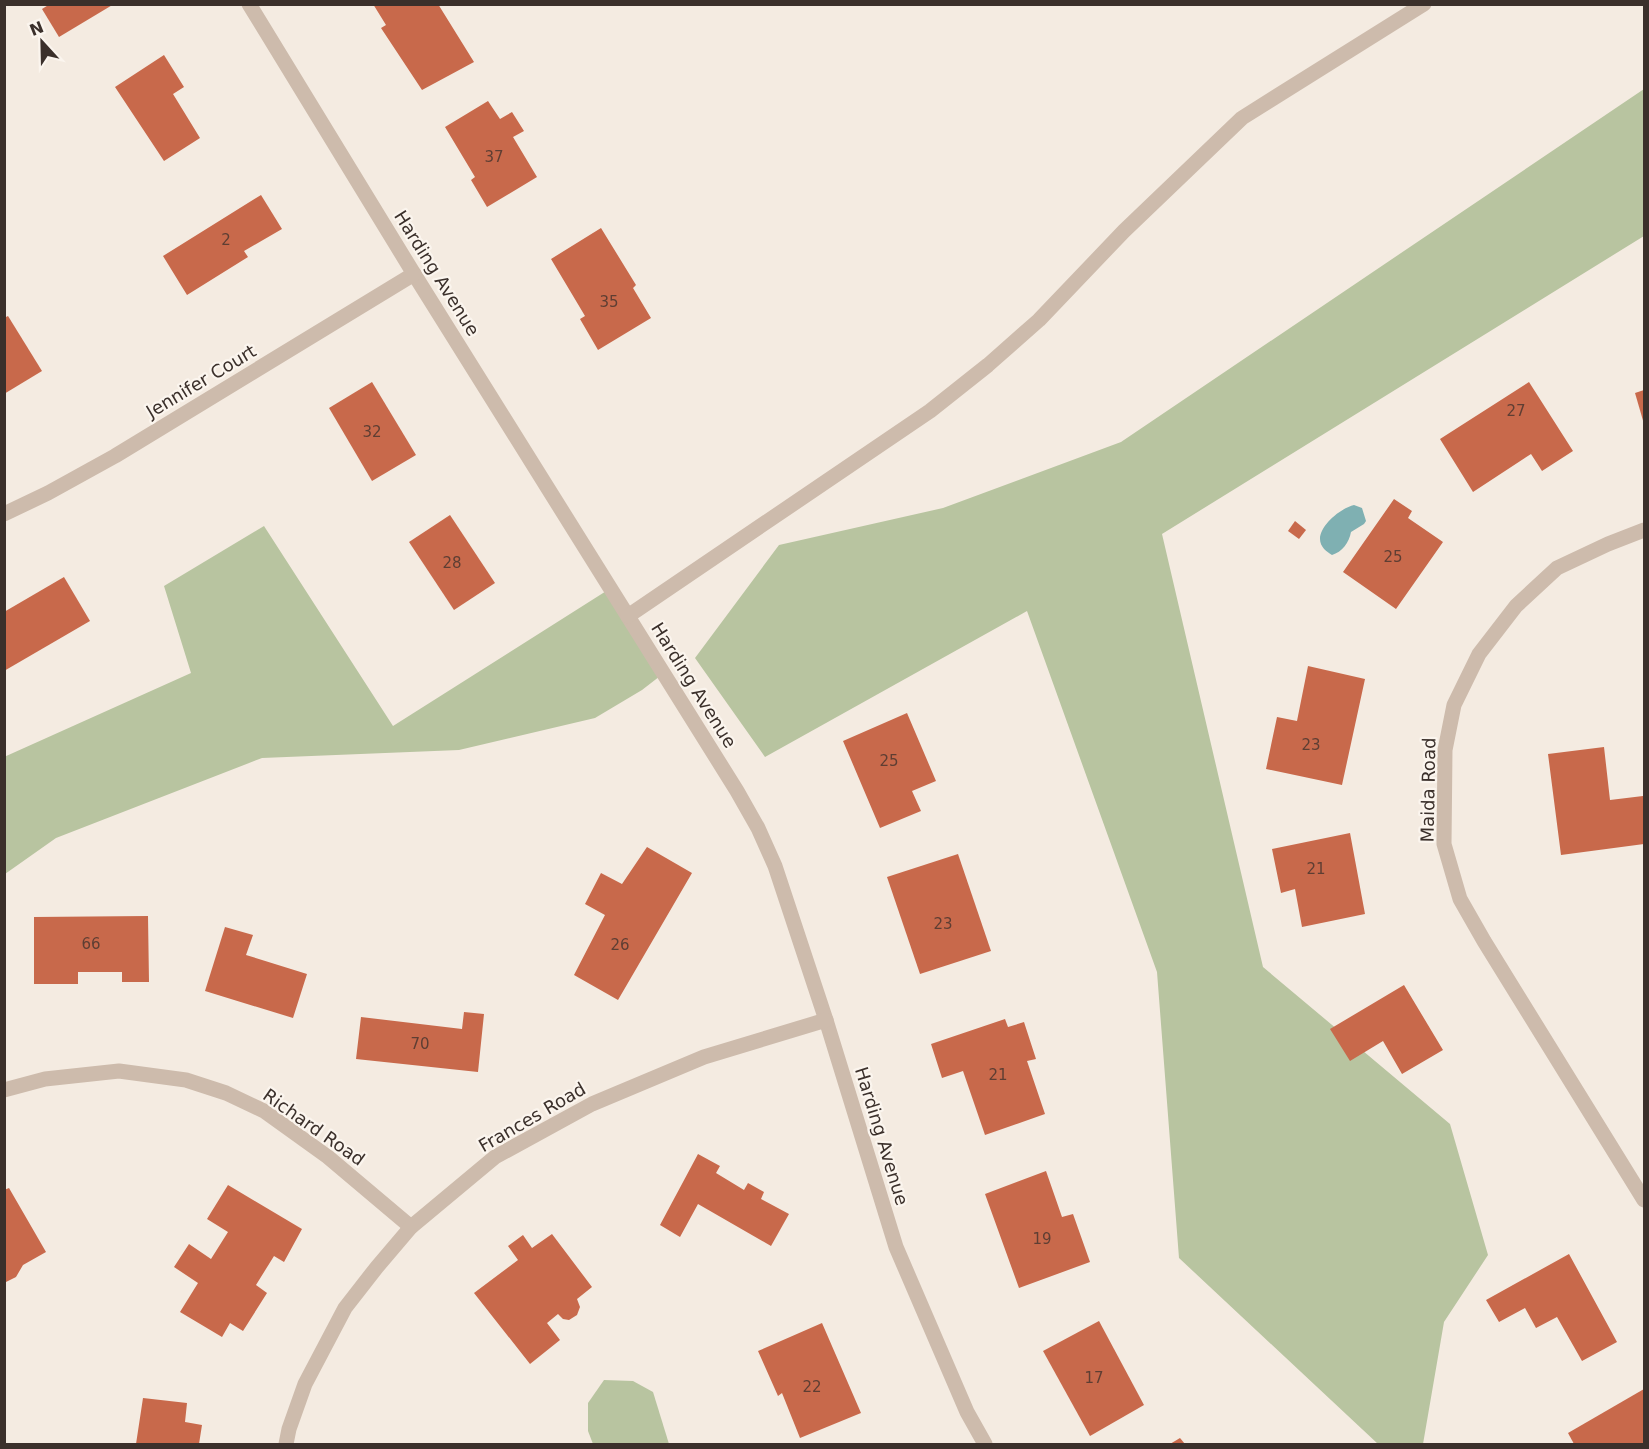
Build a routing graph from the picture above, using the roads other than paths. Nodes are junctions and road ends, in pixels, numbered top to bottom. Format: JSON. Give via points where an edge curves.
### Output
{"nodes":[{"id":1,"x":249,"y":4,"type":"edge"},
{"id":2,"x":1424,"y":4,"type":"edge"},
{"id":3,"x":414,"y":273,"type":"junction"},
{"id":4,"x":4,"y":514,"type":"edge"},
{"id":5,"x":1644,"y":530,"type":"edge"},
{"id":6,"x":628,"y":616,"type":"junction"},
{"id":7,"x":826,"y":1020,"type":"junction"},
{"id":8,"x":4,"y":1090,"type":"edge"},
{"id":9,"x":1644,"y":1200,"type":"edge"},
{"id":10,"x":411,"y":1227,"type":"junction"},
{"id":11,"x":286,"y":1444,"type":"edge"},
{"id":12,"x":985,"y":1444,"type":"edge"}],
"edges":[{"from":1,"to":3,"type":"street","name":"Harding Avenue"},
{"from":2,"to":6,"type":"street","via":[[1242,117],[1039,320],[930,411]]},
{"from":3,"to":4,"type":"street","name":"Jennifer Court","via":[[116,456]]},
{"from":3,"to":6,"type":"street","name":"Harding Avenue"},
{"from":5,"to":9,"type":"street","name":"Maida Road","via":[[1557,568],[1516,606],[1479,654],[1454,705],[1449,728],[1445,750],[1444,844],[1460,899]]},
{"from":6,"to":7,"type":"street","name":"Harding Avenue","via":[[758,828],[775,866]]},
{"from":7,"to":10,"type":"street","name":"Frances Road","via":[[704,1057],[592,1104],[495,1157]]},
{"from":7,"to":12,"type":"street","name":"Harding Avenue","via":[[896,1247],[967,1412]]},
{"from":8,"to":10,"type":"street","name":"Richard Road","via":[[45,1079],[119,1071],[186,1080],[226,1093],[264,1111],[328,1157]]},
{"from":10,"to":11,"type":"street","name":"Frances Road","via":[[345,1308],[305,1384]]}]}
